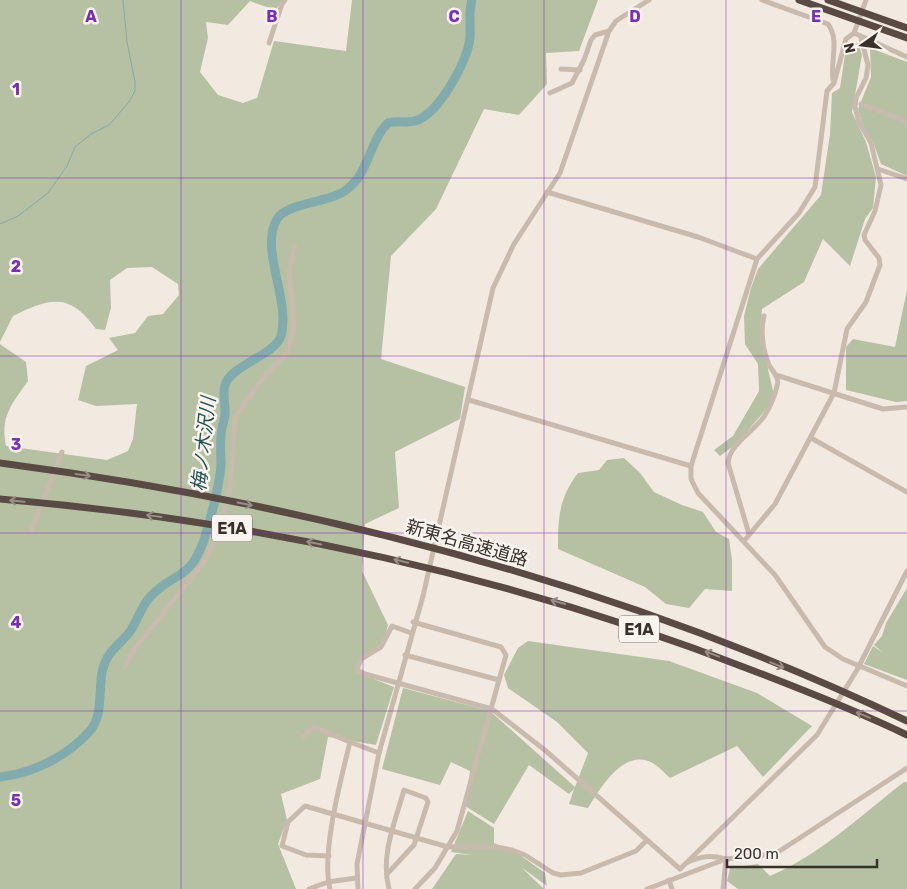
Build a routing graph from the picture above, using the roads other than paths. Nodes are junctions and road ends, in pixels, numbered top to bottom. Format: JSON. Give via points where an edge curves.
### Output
{"nodes":[{"id":1,"x":286,"y":0,"type":"edge"},
{"id":2,"x":649,"y":0,"type":"edge"},
{"id":3,"x":762,"y":0,"type":"edge"},
{"id":4,"x":799,"y":0,"type":"edge"},
{"id":5,"x":828,"y":0,"type":"edge"},
{"id":6,"x":866,"y":2,"type":"edge"},
{"id":7,"x":907,"y":28,"type":"edge"},
{"id":8,"x":609,"y":31,"type":"junction"},
{"id":9,"x":855,"y":32,"type":"junction"},
{"id":10,"x":861,"y":38,"type":"junction"},
{"id":11,"x":907,"y":38,"type":"edge"},
{"id":12,"x":269,"y":44,"type":"dead end"},
{"id":13,"x":907,"y":57,"type":"edge"},
{"id":14,"x":561,"y":69,"type":"dead end"},
{"id":15,"x":580,"y":70,"type":"junction"},
{"id":16,"x":834,"y":83,"type":"junction"},
{"id":17,"x":550,"y":93,"type":"dead end"},
{"id":18,"x":861,"y":104,"type":"dead end"},
{"id":19,"x":907,"y":122,"type":"edge"},
{"id":20,"x":878,"y":170,"type":"junction"},
{"id":21,"x":907,"y":179,"type":"edge"},
{"id":22,"x":547,"y":192,"type":"junction"},
{"id":23,"x":295,"y":247,"type":"dead end"},
{"id":24,"x":757,"y":259,"type":"junction"},
{"id":25,"x":764,"y":316,"type":"dead end"},
{"id":26,"x":776,"y":375,"type":"junction"},
{"id":27,"x":834,"y":393,"type":"junction"},
{"id":28,"x":469,"y":400,"type":"junction"},
{"id":29,"x":907,"y":407,"type":"edge"},
{"id":30,"x":810,"y":438,"type":"junction"},
{"id":31,"x":62,"y":452,"type":"dead end"},
{"id":32,"x":0,"y":463,"type":"edge"},
{"id":33,"x":691,"y":466,"type":"junction"},
{"id":34,"x":907,"y":492,"type":"edge"},
{"id":35,"x":0,"y":499,"type":"edge"},
{"id":36,"x":31,"y":531,"type":"dead end"},
{"id":37,"x":749,"y":534,"type":"junction"},
{"id":38,"x":744,"y":541,"type":"junction"},
{"id":39,"x":907,"y":571,"type":"edge"},
{"id":40,"x":413,"y":622,"type":"junction"},
{"id":41,"x":411,"y":633,"type":"junction"},
{"id":42,"x":405,"y":654,"type":"junction"},
{"id":43,"x":124,"y":667,"type":"dead end"},
{"id":44,"x":858,"y":668,"type":"junction"},
{"id":45,"x":499,"y":680,"type":"junction"},
{"id":46,"x":399,"y":683,"type":"junction"},
{"id":47,"x":907,"y":686,"type":"edge"},
{"id":48,"x":492,"y":709,"type":"junction"},
{"id":49,"x":907,"y":721,"type":"edge"},
{"id":50,"x":304,"y":736,"type":"dead end"},
{"id":51,"x":907,"y":736,"type":"edge"},
{"id":52,"x":350,"y":742,"type":"junction"},
{"id":53,"x":379,"y":753,"type":"junction"},
{"id":54,"x":907,"y":768,"type":"edge"},
{"id":55,"x":334,"y":813,"type":"junction"},
{"id":56,"x":366,"y":823,"type":"junction"},
{"id":57,"x":393,"y":830,"type":"junction"},
{"id":58,"x":417,"y":837,"type":"junction"},
{"id":59,"x":646,"y":840,"type":"junction"},
{"id":60,"x":448,"y":847,"type":"junction"},
{"id":61,"x":329,"y":856,"type":"junction"},
{"id":62,"x":726,"y":859,"type":"junction"},
{"id":63,"x":680,"y":869,"type":"junction"},
{"id":64,"x":387,"y":874,"type":"junction"},
{"id":65,"x":685,"y":874,"type":"junction"},
{"id":66,"x":356,"y":878,"type":"junction"},
{"id":67,"x":670,"y":880,"type":"junction"},
{"id":68,"x":723,"y":881,"type":"junction"},
{"id":69,"x":328,"y":882,"type":"junction"},
{"id":70,"x":310,"y":889,"type":"edge"},
{"id":71,"x":330,"y":889,"type":"edge"},
{"id":72,"x":358,"y":889,"type":"edge"},
{"id":73,"x":390,"y":889,"type":"edge"},
{"id":74,"x":415,"y":889,"type":"edge"},
{"id":75,"x":647,"y":889,"type":"edge"},
{"id":76,"x":672,"y":889,"type":"edge"},
{"id":77,"x":718,"y":889,"type":"edge"},
{"id":78,"x":724,"y":889,"type":"edge"}],
"edges":[{"from":1,"to":12,"type":"street"},
{"from":2,"to":8,"type":"street","via":[[616,21]]},
{"from":3,"to":16,"type":"street","via":[[828,24],[833,31]]},
{"from":4,"to":11,"type":"highway"},
{"from":5,"to":7,"type":"highway"},
{"from":6,"to":9,"type":"street"},
{"from":8,"to":15,"type":"street","via":[[595,35],[591,40]]},
{"from":8,"to":22,"type":"street","via":[[560,174]]},
{"from":9,"to":10,"type":"street"},
{"from":9,"to":16,"type":"street","via":[[846,39]]},
{"from":10,"to":13,"type":"street"},
{"from":10,"to":20,"type":"street","via":[[868,65],[855,108],[871,143]]},
{"from":14,"to":15,"type":"street"},
{"from":15,"to":17,"type":"street","via":[[567,87]]},
{"from":16,"to":24,"type":"street","via":[[827,91],[816,187],[799,213]]},
{"from":18,"to":19,"type":"street"},
{"from":20,"to":21,"type":"street"},
{"from":20,"to":27,"type":"street","via":[[881,194],[864,234],[880,265],[866,302],[847,329]]},
{"from":22,"to":24,"type":"street","via":[[698,237]]},
{"from":22,"to":28,"type":"street","via":[[503,262],[493,288]]},
{"from":23,"to":43,"type":"street","via":[[289,271],[294,323],[292,335],[287,352],[262,379],[236,417],[232,475],[214,543],[206,559]]},
{"from":24,"to":33,"type":"street"},
{"from":25,"to":26,"type":"street","via":[[763,343],[769,365]]},
{"from":26,"to":27,"type":"street"},
{"from":26,"to":37,"type":"street","via":[[778,384],[765,414],[728,457]]},
{"from":27,"to":29,"type":"street","via":[[883,409]]},
{"from":27,"to":30,"type":"street"},
{"from":28,"to":33,"type":"street"},
{"from":28,"to":40,"type":"street"},
{"from":30,"to":34,"type":"street"},
{"from":30,"to":37,"type":"street","via":[[775,504]]},
{"from":31,"to":36,"type":"street"},
{"from":32,"to":49,"type":"highway","name":"新東名高速道路","number":"E1A","one_way":true,"via":[[111,479],[286,512],[492,564],[645,614]]},
{"from":33,"to":38,"type":"street","via":[[693,487]]},
{"from":51,"to":35,"type":"highway","name":"新東名高速道路","number":"E1A","one_way":true,"via":[[826,699],[642,630],[514,590],[362,552],[206,523],[101,508]]},
{"from":37,"to":38,"type":"street"},
{"from":38,"to":44,"type":"street","via":[[775,576],[826,647]]},
{"from":39,"to":44,"type":"street"},
{"from":40,"to":41,"type":"street"},
{"from":40,"to":45,"type":"street","via":[[500,647],[506,655]]},
{"from":41,"to":42,"type":"street"},
{"from":41,"to":46,"type":"street","via":[[392,626],[381,647],[361,659],[357,670]]},
{"from":42,"to":45,"type":"street"},
{"from":42,"to":46,"type":"street"},
{"from":44,"to":47,"type":"street"},
{"from":44,"to":63,"type":"street","via":[[817,735]]},
{"from":45,"to":48,"type":"street"},
{"from":46,"to":48,"type":"street"},
{"from":46,"to":53,"type":"street"},
{"from":48,"to":59,"type":"street","via":[[546,751]]},
{"from":48,"to":60,"type":"street","via":[[465,806]]},
{"from":50,"to":52,"type":"street","via":[[314,727]]},
{"from":52,"to":53,"type":"street"},
{"from":52,"to":55,"type":"street"},
{"from":53,"to":56,"type":"street"},
{"from":54,"to":62,"type":"street","via":[[775,854]]},
{"from":55,"to":56,"type":"street"},
{"from":55,"to":61,"type":"street"},
{"from":55,"to":61,"type":"street","via":[[304,806],[288,822],[282,846],[306,855]]},
{"from":56,"to":57,"type":"street"},
{"from":56,"to":66,"type":"street"},
{"from":57,"to":58,"type":"street"},
{"from":57,"to":58,"type":"street","via":[[404,790],[426,798],[428,802]]},
{"from":57,"to":64,"type":"street","via":[[387,853]]},
{"from":58,"to":60,"type":"street"},
{"from":58,"to":64,"type":"street","via":[[410,851]]},
{"from":59,"to":60,"type":"street","via":[[636,851],[568,876],[553,873],[512,850]]},
{"from":59,"to":63,"type":"street"},
{"from":60,"to":74,"type":"street","via":[[435,868]]},
{"from":61,"to":69,"type":"street"},
{"from":62,"to":63,"type":"street","via":[[702,856]]},
{"from":62,"to":65,"type":"street"},
{"from":62,"to":68,"type":"street"},
{"from":63,"to":65,"type":"street"},
{"from":64,"to":73,"type":"street"},
{"from":65,"to":67,"type":"street"},
{"from":66,"to":69,"type":"street"},
{"from":66,"to":72,"type":"street"},
{"from":67,"to":75,"type":"street"},
{"from":67,"to":76,"type":"street"},
{"from":68,"to":77,"type":"street"},
{"from":68,"to":78,"type":"street"},
{"from":69,"to":70,"type":"street"},
{"from":69,"to":71,"type":"street"}]}
